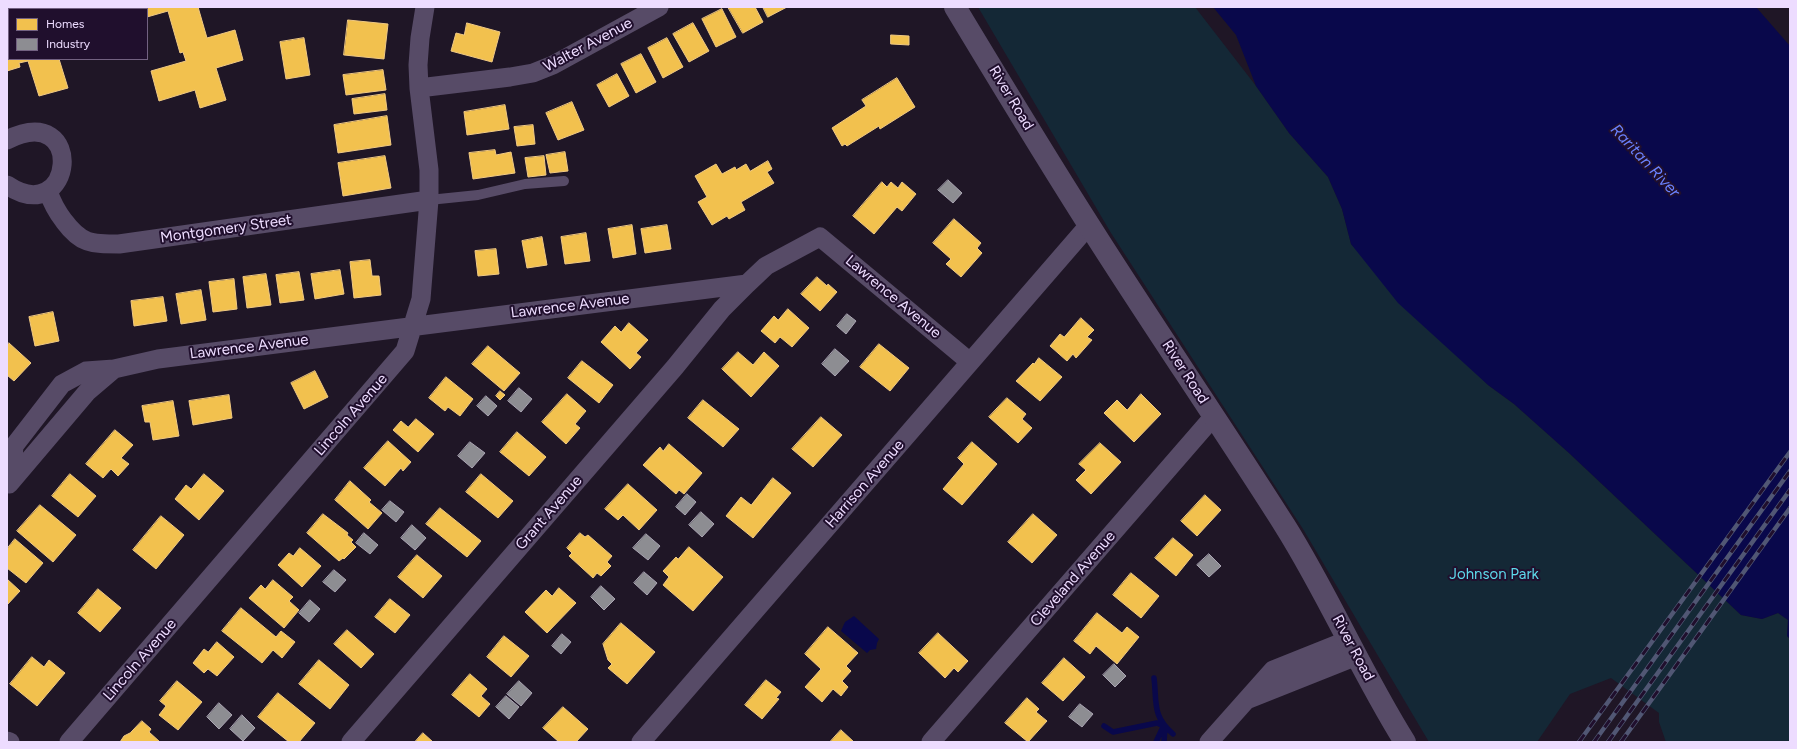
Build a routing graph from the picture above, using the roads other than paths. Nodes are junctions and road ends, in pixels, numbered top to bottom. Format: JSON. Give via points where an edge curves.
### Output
{"nodes":[{"id":1,"x":425,"y":7,"type":"edge"},
{"id":2,"x":658,"y":7,"type":"edge"},
{"id":3,"x":955,"y":7,"type":"edge"},
{"id":4,"x":419,"y":88,"type":"junction"},
{"id":5,"x":7,"y":140,"type":"edge"},
{"id":6,"x":564,"y":181,"type":"dead end"},
{"id":7,"x":7,"y":185,"type":"edge"},
{"id":8,"x":48,"y":191,"type":"junction"},
{"id":9,"x":429,"y":200,"type":"junction"},
{"id":10,"x":1089,"y":226,"type":"junction"},
{"id":11,"x":747,"y":284,"type":"junction"},
{"id":12,"x":414,"y":326,"type":"junction"},
{"id":13,"x":970,"y":362,"type":"junction"},
{"id":14,"x":1214,"y":416,"type":"junction"},
{"id":15,"x":9,"y":484,"type":"edge"},
{"id":16,"x":1352,"y":648,"type":"junction"},
{"id":17,"x":69,"y":742,"type":"edge"},
{"id":18,"x":350,"y":742,"type":"edge"},
{"id":19,"x":641,"y":742,"type":"edge"},
{"id":20,"x":931,"y":742,"type":"edge"},
{"id":21,"x":1210,"y":742,"type":"edge"},
{"id":22,"x":1405,"y":742,"type":"edge"}],
"edges":[{"from":1,"to":4,"type":"street","name":"Lincoln Avenue","via":[[420,38]]},
{"from":2,"to":4,"type":"street","name":"Walter Avenue","via":[[554,65],[532,73]]},
{"from":3,"to":10,"type":"street","name":"River Road"},
{"from":4,"to":9,"type":"street","name":"Lincoln Avenue","via":[[429,170]]},
{"from":5,"to":8,"type":"street","via":[[28,132],[41,132],[51,137],[58,146],[63,169]]},
{"from":6,"to":9,"type":"lane","via":[[525,184],[478,195]]},
{"from":7,"to":8,"type":"street","via":[[17,192],[28,195]]},
{"from":8,"to":9,"type":"street","name":"Montgomery Street","via":[[56,210],[74,234],[86,241],[101,244],[119,244]]},
{"from":9,"to":12,"type":"street","name":"Lincoln Avenue","via":[[421,299]]},
{"from":10,"to":13,"type":"street","name":"Harrison Avenue"},
{"from":10,"to":14,"type":"street","name":"River Road"},
{"from":11,"to":12,"type":"street","name":"Lawrence Avenue"},
{"from":11,"to":13,"type":"street","name":"Lawrence Avenue","via":[[766,266],[820,237]]},
{"from":11,"to":18,"type":"street","name":"Grant Avenue","via":[[722,309],[670,373]]},
{"from":12,"to":15,"type":"street","name":"Lawrence Avenue","via":[[158,359],[114,369],[86,371],[62,384],[14,446]]},
{"from":12,"to":17,"type":"street","name":"Lincoln Avenue","via":[[406,351]]},
{"from":13,"to":19,"type":"street","name":"Harrison Avenue"},
{"from":14,"to":16,"type":"street","name":"River Road","via":[[1286,527]]},
{"from":14,"to":20,"type":"street","name":"Cleveland Avenue"},
{"from":16,"to":21,"type":"street","via":[[1273,670]]},
{"from":16,"to":22,"type":"street","name":"River Road"}]}
